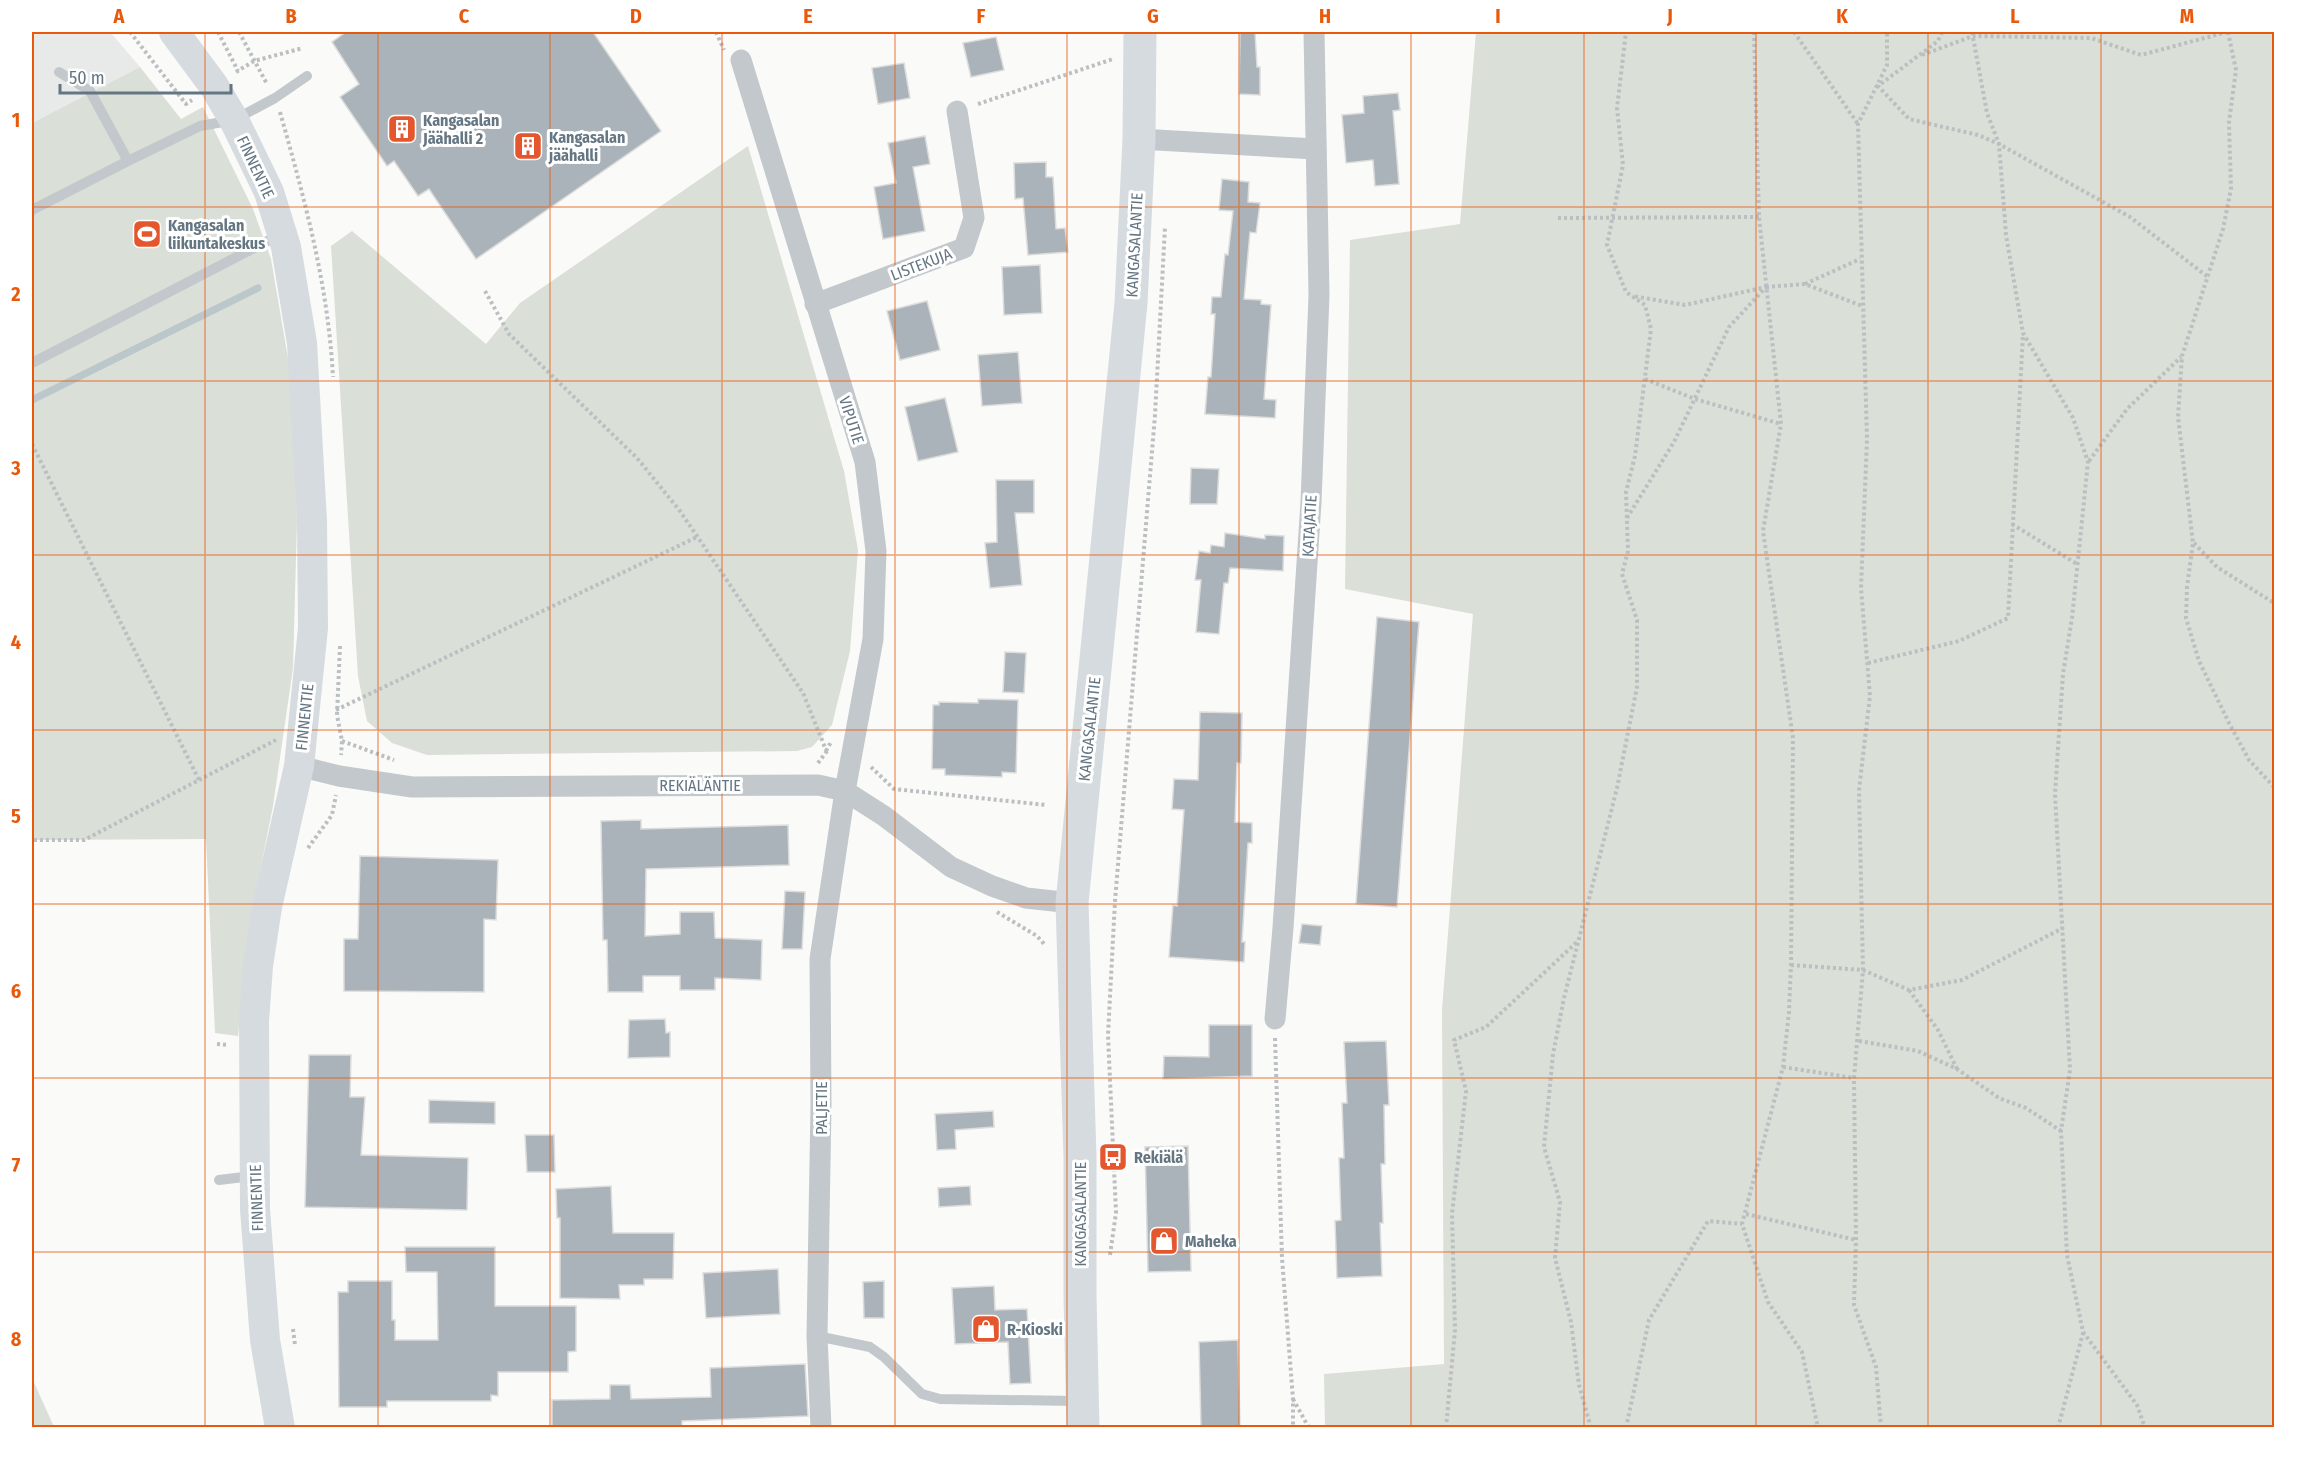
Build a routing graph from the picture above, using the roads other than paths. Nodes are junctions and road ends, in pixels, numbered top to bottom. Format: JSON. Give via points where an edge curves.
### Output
{"nodes":[{"id":1,"x":174,"y":32,"type":"edge"},
{"id":2,"x":1314,"y":32,"type":"edge"},
{"id":3,"x":1140,"y":40,"type":"edge"},
{"id":4,"x":741,"y":60,"type":"dead end"},
{"id":5,"x":59,"y":72,"type":"dead end"},
{"id":6,"x":307,"y":76,"type":"dead end"},
{"id":7,"x":957,"y":111,"type":"road end"},
{"id":8,"x":234,"y":120,"type":"junction"},
{"id":9,"x":1139,"y":139,"type":"junction"},
{"id":10,"x":1316,"y":149,"type":"junction"},
{"id":11,"x":128,"y":161,"type":"junction"},
{"id":12,"x":32,"y":210,"type":"edge"},
{"id":13,"x":282,"y":233,"type":"junction"},
{"id":14,"x":815,"y":304,"type":"junction"},
{"id":15,"x":32,"y":363,"type":"edge"},
{"id":16,"x":299,"y":766,"type":"junction"},
{"id":17,"x":845,"y":791,"type":"junction"},
{"id":18,"x":1072,"y":903,"type":"junction"},
{"id":19,"x":1275,"y":1019,"type":"road end"},
{"id":20,"x":255,"y":1176,"type":"junction"},
{"id":21,"x":219,"y":1180,"type":"dead end"},
{"id":22,"x":818,"y":1336,"type":"junction"},
{"id":23,"x":1082,"y":1414,"type":"edge"},
{"id":24,"x":280,"y":1428,"type":"edge"},
{"id":25,"x":821,"y":1428,"type":"edge"}],
"edges":[{"from":1,"to":8,"type":"street","name":"FINNENTIE"},
{"from":2,"to":10,"type":"street","name":"KATAJATIE"},
{"from":3,"to":9,"type":"main road","name":"KANGASALANTIE"},
{"from":4,"to":14,"type":"street","name":"VIPUTIE"},
{"from":5,"to":11,"type":"lane","via":[[90,90]]},
{"from":6,"to":8,"type":"lane"},
{"from":7,"to":14,"type":"street","name":"LISTEKUJA","via":[[974,218],[964,248]]},
{"from":8,"to":11,"type":"lane","via":[[200,126]]},
{"from":8,"to":13,"type":"street","name":"FINNENTIE","via":[[269,192]]},
{"from":9,"to":10,"type":"street"},
{"from":9,"to":18,"type":"main road","name":"KANGASALANTIE","via":[[1131,303]]},
{"from":10,"to":19,"type":"street","name":"KATAJATIE","via":[[1319,295],[1311,502]]},
{"from":11,"to":12,"type":"lane"},
{"from":13,"to":15,"type":"lane"},
{"from":13,"to":16,"type":"street","name":"FINNENTIE","via":[[302,343],[312,520],[313,627]]},
{"from":14,"to":17,"type":"street","name":"VIPUTIE","via":[[865,462],[876,550],[873,639]]},
{"from":16,"to":17,"type":"street","name":"REKIÄLÄNTIE","via":[[412,787],[818,785]]},
{"from":16,"to":20,"type":"street","name":"FINNENTIE","via":[[267,907],[258,966],[254,1021]]},
{"from":17,"to":18,"type":"street","name":"REKIÄLÄNTIE","via":[[951,867],[1026,898]]},
{"from":17,"to":22,"type":"street","name":"PALJETIE","via":[[820,959]]},
{"from":18,"to":23,"type":"main road","name":"KANGASALANTIE","via":[[1080,1157]]},
{"from":20,"to":21,"type":"lane"},
{"from":20,"to":24,"type":"street","name":"FINNENTIE","via":[[265,1340]]},
{"from":22,"to":23,"type":"lane","via":[[870,1347],[922,1394]]},
{"from":22,"to":25,"type":"street","name":"PALJETIE"}]}
